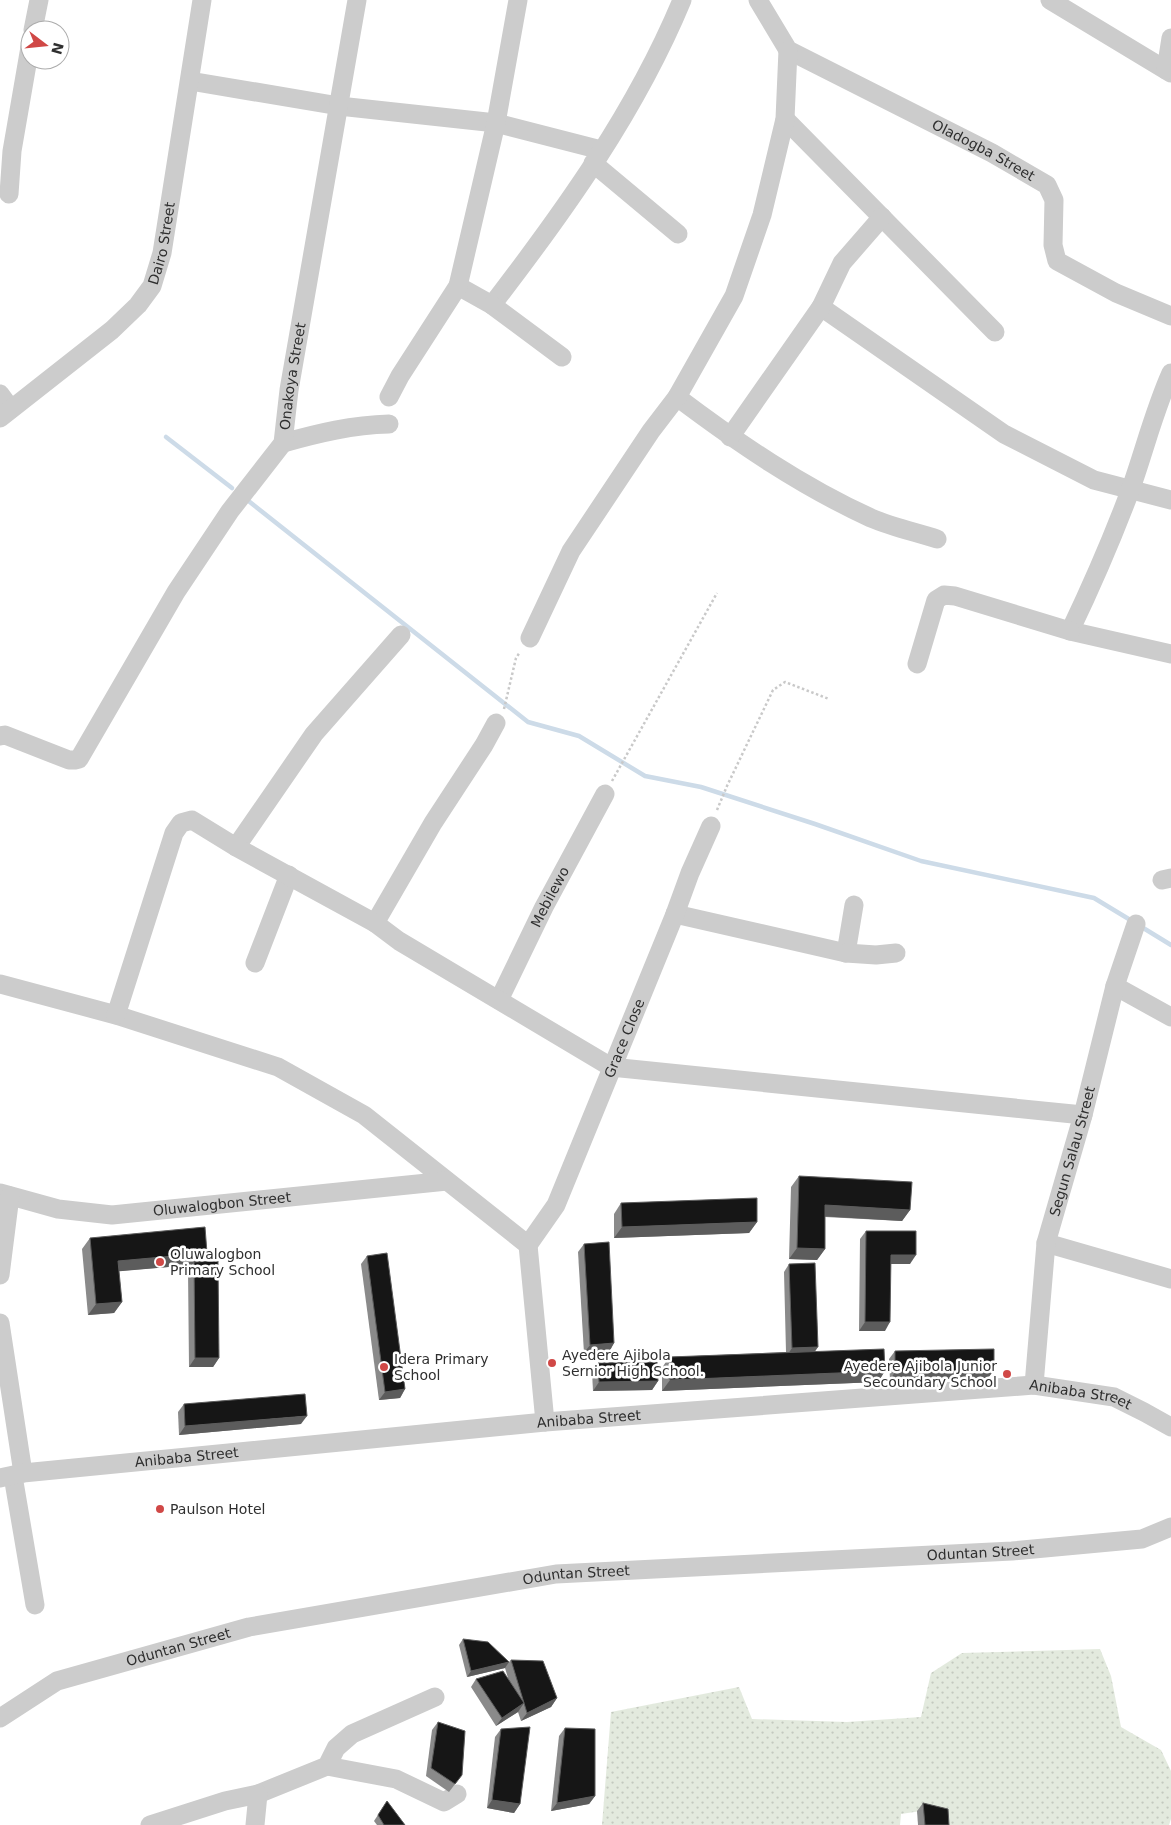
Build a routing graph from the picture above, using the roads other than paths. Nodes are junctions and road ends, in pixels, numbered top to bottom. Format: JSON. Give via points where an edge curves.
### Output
{"nodes":[{"id":1,"x":39,"y":0,"type":"edge"},
{"id":2,"x":202,"y":0,"type":"edge"},
{"id":3,"x":357,"y":0,"type":"edge"},
{"id":4,"x":518,"y":0,"type":"edge"},
{"id":5,"x":682,"y":0,"type":"edge"},
{"id":6,"x":758,"y":0,"type":"edge"},
{"id":7,"x":1050,"y":0,"type":"edge"},
{"id":8,"x":1073,"y":6,"type":"edge"},
{"id":9,"x":35,"y":20,"type":"edge"},
{"id":10,"x":1171,"y":38,"type":"edge"},
{"id":11,"x":788,"y":50,"type":"junction"},
{"id":12,"x":26,"y":70,"type":"edge"},
{"id":13,"x":1169,"y":72,"type":"edge"},
{"id":14,"x":190,"y":81,"type":"junction"},
{"id":15,"x":339,"y":106,"type":"junction"},
{"id":16,"x":785,"y":119,"type":"junction"},
{"id":17,"x":496,"y":123,"type":"junction"},
{"id":18,"x":597,"y":156,"type":"junction"},
{"id":19,"x":9,"y":194,"type":"dead end"},
{"id":20,"x":882,"y":217,"type":"junction"},
{"id":21,"x":678,"y":234,"type":"dead end"},
{"id":22,"x":458,"y":286,"type":"junction"},
{"id":23,"x":492,"y":305,"type":"junction"},
{"id":24,"x":821,"y":307,"type":"junction"},
{"id":25,"x":1171,"y":316,"type":"edge"},
{"id":26,"x":995,"y":332,"type":"dead end"},
{"id":27,"x":562,"y":357,"type":"dead end"},
{"id":28,"x":1171,"y":373,"type":"edge"},
{"id":29,"x":389,"y":397,"type":"dead end"},
{"id":30,"x":677,"y":397,"type":"junction"},
{"id":31,"x":4,"y":407,"type":"edge"},
{"id":32,"x":389,"y":424,"type":"dead end"},
{"id":33,"x":730,"y":437,"type":"junction"},
{"id":34,"x":283,"y":443,"type":"junction"},
{"id":35,"x":1130,"y":490,"type":"junction"},
{"id":36,"x":1171,"y":500,"type":"edge"},
{"id":37,"x":937,"y":539,"type":"dead end"},
{"id":38,"x":1070,"y":631,"type":"junction"},
{"id":39,"x":401,"y":635,"type":"dead end"},
{"id":40,"x":530,"y":638,"type":"road end"},
{"id":41,"x":1171,"y":654,"type":"edge"},
{"id":42,"x":917,"y":664,"type":"dead end"},
{"id":43,"x":500,"y":716,"type":"road end"},
{"id":44,"x":0,"y":736,"type":"edge"},
{"id":45,"x":604,"y":794,"type":"dead end"},
{"id":46,"x":711,"y":826,"type":"dead end"},
{"id":47,"x":236,"y":847,"type":"junction"},
{"id":48,"x":289,"y":875,"type":"junction"},
{"id":49,"x":854,"y":905,"type":"dead end"},
{"id":50,"x":675,"y":914,"type":"junction"},
{"id":51,"x":375,"y":923,"type":"junction"},
{"id":52,"x":1136,"y":924,"type":"dead end"},
{"id":53,"x":846,"y":953,"type":"junction"},
{"id":54,"x":896,"y":954,"type":"dead end"},
{"id":55,"x":255,"y":963,"type":"dead end"},
{"id":56,"x":0,"y":984,"type":"edge"},
{"id":57,"x":1114,"y":986,"type":"junction"},
{"id":58,"x":498,"y":1000,"type":"junction"},
{"id":59,"x":116,"y":1015,"type":"junction"},
{"id":60,"x":1171,"y":1017,"type":"edge"},
{"id":61,"x":611,"y":1067,"type":"junction"},
{"id":62,"x":1082,"y":1116,"type":"junction"},
{"id":63,"x":446,"y":1181,"type":"junction"},
{"id":64,"x":5,"y":1195,"type":"edge"},
{"id":65,"x":1046,"y":1243,"type":"junction"},
{"id":66,"x":528,"y":1245,"type":"junction"},
{"id":67,"x":0,"y":1275,"type":"edge"},
{"id":68,"x":1171,"y":1278,"type":"edge"},
{"id":69,"x":0,"y":1323,"type":"edge"},
{"id":70,"x":1034,"y":1385,"type":"junction"},
{"id":71,"x":545,"y":1422,"type":"junction"},
{"id":72,"x":1171,"y":1427,"type":"edge"},
{"id":73,"x":12,"y":1476,"type":"edge"},
{"id":74,"x":1171,"y":1527,"type":"edge"},
{"id":75,"x":35,"y":1605,"type":"dead end"},
{"id":76,"x":435,"y":1697,"type":"dead end"},
{"id":77,"x":0,"y":1718,"type":"edge"},
{"id":78,"x":327,"y":1766,"type":"junction"},
{"id":79,"x":258,"y":1794,"type":"junction"},
{"id":80,"x":457,"y":1794,"type":"edge"},
{"id":81,"x":150,"y":1825,"type":"edge"},
{"id":82,"x":254,"y":1825,"type":"edge"}],
"edges":[{"from":1,"to":9,"type":"street"},
{"from":2,"to":14,"type":"street","name":"Dairo Street"},
{"from":3,"to":15,"type":"street","name":"Onakoya Street"},
{"from":4,"to":17,"type":"street"},
{"from":5,"to":18,"type":"street","via":[[637,95]]},
{"from":6,"to":11,"type":"street"},
{"from":7,"to":8,"type":"street"},
{"from":8,"to":13,"type":"street"},
{"from":10,"to":13,"type":"street"},
{"from":11,"to":16,"type":"street"},
{"from":11,"to":25,"type":"street","name":"Oladogba Street","via":[[992,153],[1047,185],[1054,200],[1053,245],[1057,261],[1116,294]]},
{"from":12,"to":19,"type":"street","via":[[12,151]]},
{"from":14,"to":15,"type":"street"},
{"from":14,"to":31,"type":"street","name":"Dairo Street","via":[[162,253],[152,286],[112,330]]},
{"from":15,"to":17,"type":"street"},
{"from":15,"to":34,"type":"street","name":"Onakoya Street","via":[[289,390]]},
{"from":16,"to":20,"type":"street"},
{"from":16,"to":30,"type":"street","via":[[762,215],[734,296]]},
{"from":17,"to":18,"type":"street"},
{"from":17,"to":22,"type":"street"},
{"from":18,"to":21,"type":"street"},
{"from":18,"to":23,"type":"street","via":[[537,246]]},
{"from":20,"to":24,"type":"street","via":[[842,263]]},
{"from":20,"to":26,"type":"street"},
{"from":22,"to":23,"type":"street"},
{"from":22,"to":29,"type":"street"},
{"from":23,"to":27,"type":"street"},
{"from":24,"to":33,"type":"street"},
{"from":24,"to":35,"type":"street","via":[[1004,434],[1094,480]]},
{"from":28,"to":35,"type":"street"},
{"from":30,"to":33,"type":"street"},
{"from":30,"to":40,"type":"street","via":[[571,551]]},
{"from":32,"to":34,"type":"street","via":[[334,429]]},
{"from":33,"to":37,"type":"street","via":[[838,502],[874,519]]},
{"from":34,"to":44,"type":"street","name":"Onakoya Street","via":[[230,510],[176,592],[79,758],[69,760],[5,735]]},
{"from":35,"to":36,"type":"street"},
{"from":35,"to":38,"type":"street","via":[[1099,570]]},
{"from":38,"to":41,"type":"street"},
{"from":38,"to":42,"type":"street","via":[[944,595],[936,600]]},
{"from":39,"to":47,"type":"street","via":[[314,734]]},
{"from":43,"to":51,"type":"street","via":[[432,823]]},
{"from":45,"to":58,"type":"street","name":"Mebilewo"},
{"from":46,"to":50,"type":"street","name":"Grace Close"},
{"from":47,"to":48,"type":"street"},
{"from":47,"to":59,"type":"street","via":[[192,820],[181,824],[174,833]]},
{"from":48,"to":51,"type":"street"},
{"from":48,"to":55,"type":"street"},
{"from":49,"to":53,"type":"street"},
{"from":50,"to":53,"type":"street"},
{"from":50,"to":61,"type":"street","name":"Grace Close"},
{"from":51,"to":58,"type":"street","via":[[399,941]]},
{"from":52,"to":57,"type":"street","name":"Segun Salau Street"},
{"from":53,"to":54,"type":"street"},
{"from":56,"to":59,"type":"street"},
{"from":57,"to":60,"type":"street"},
{"from":57,"to":62,"type":"street","name":"Segun Salau Street"},
{"from":58,"to":61,"type":"street"},
{"from":59,"to":63,"type":"street","via":[[278,1067],[364,1114]]},
{"from":61,"to":62,"type":"street"},
{"from":61,"to":66,"type":"street","name":"Grace Close","via":[[556,1205]]},
{"from":62,"to":65,"type":"street","name":"Segun Salau Street"},
{"from":63,"to":64,"type":"street","name":"Oluwalogbon Street","via":[[112,1214],[58,1209]]},
{"from":63,"to":66,"type":"street"},
{"from":64,"to":67,"type":"street"},
{"from":65,"to":68,"type":"street"},
{"from":65,"to":70,"type":"street","name":"Segun Salau Street"},
{"from":66,"to":71,"type":"street"},
{"from":69,"to":73,"type":"street"},
{"from":70,"to":71,"type":"street","name":"Anibaba Street"},
{"from":70,"to":72,"type":"street","name":"Anibaba Street","via":[[1114,1397]]},
{"from":71,"to":73,"type":"street","name":"Anibaba Street"},
{"from":73,"to":75,"type":"street"},
{"from":74,"to":77,"type":"street","name":"Oduntan Street","via":[[1142,1539],[1012,1551],[556,1574],[250,1627],[57,1681]]},
{"from":76,"to":78,"type":"street","via":[[352,1734],[336,1748]]},
{"from":78,"to":79,"type":"street"},
{"from":78,"to":80,"type":"street","via":[[396,1780],[444,1802]]},
{"from":79,"to":81,"type":"street"},
{"from":79,"to":82,"type":"street"}]}
